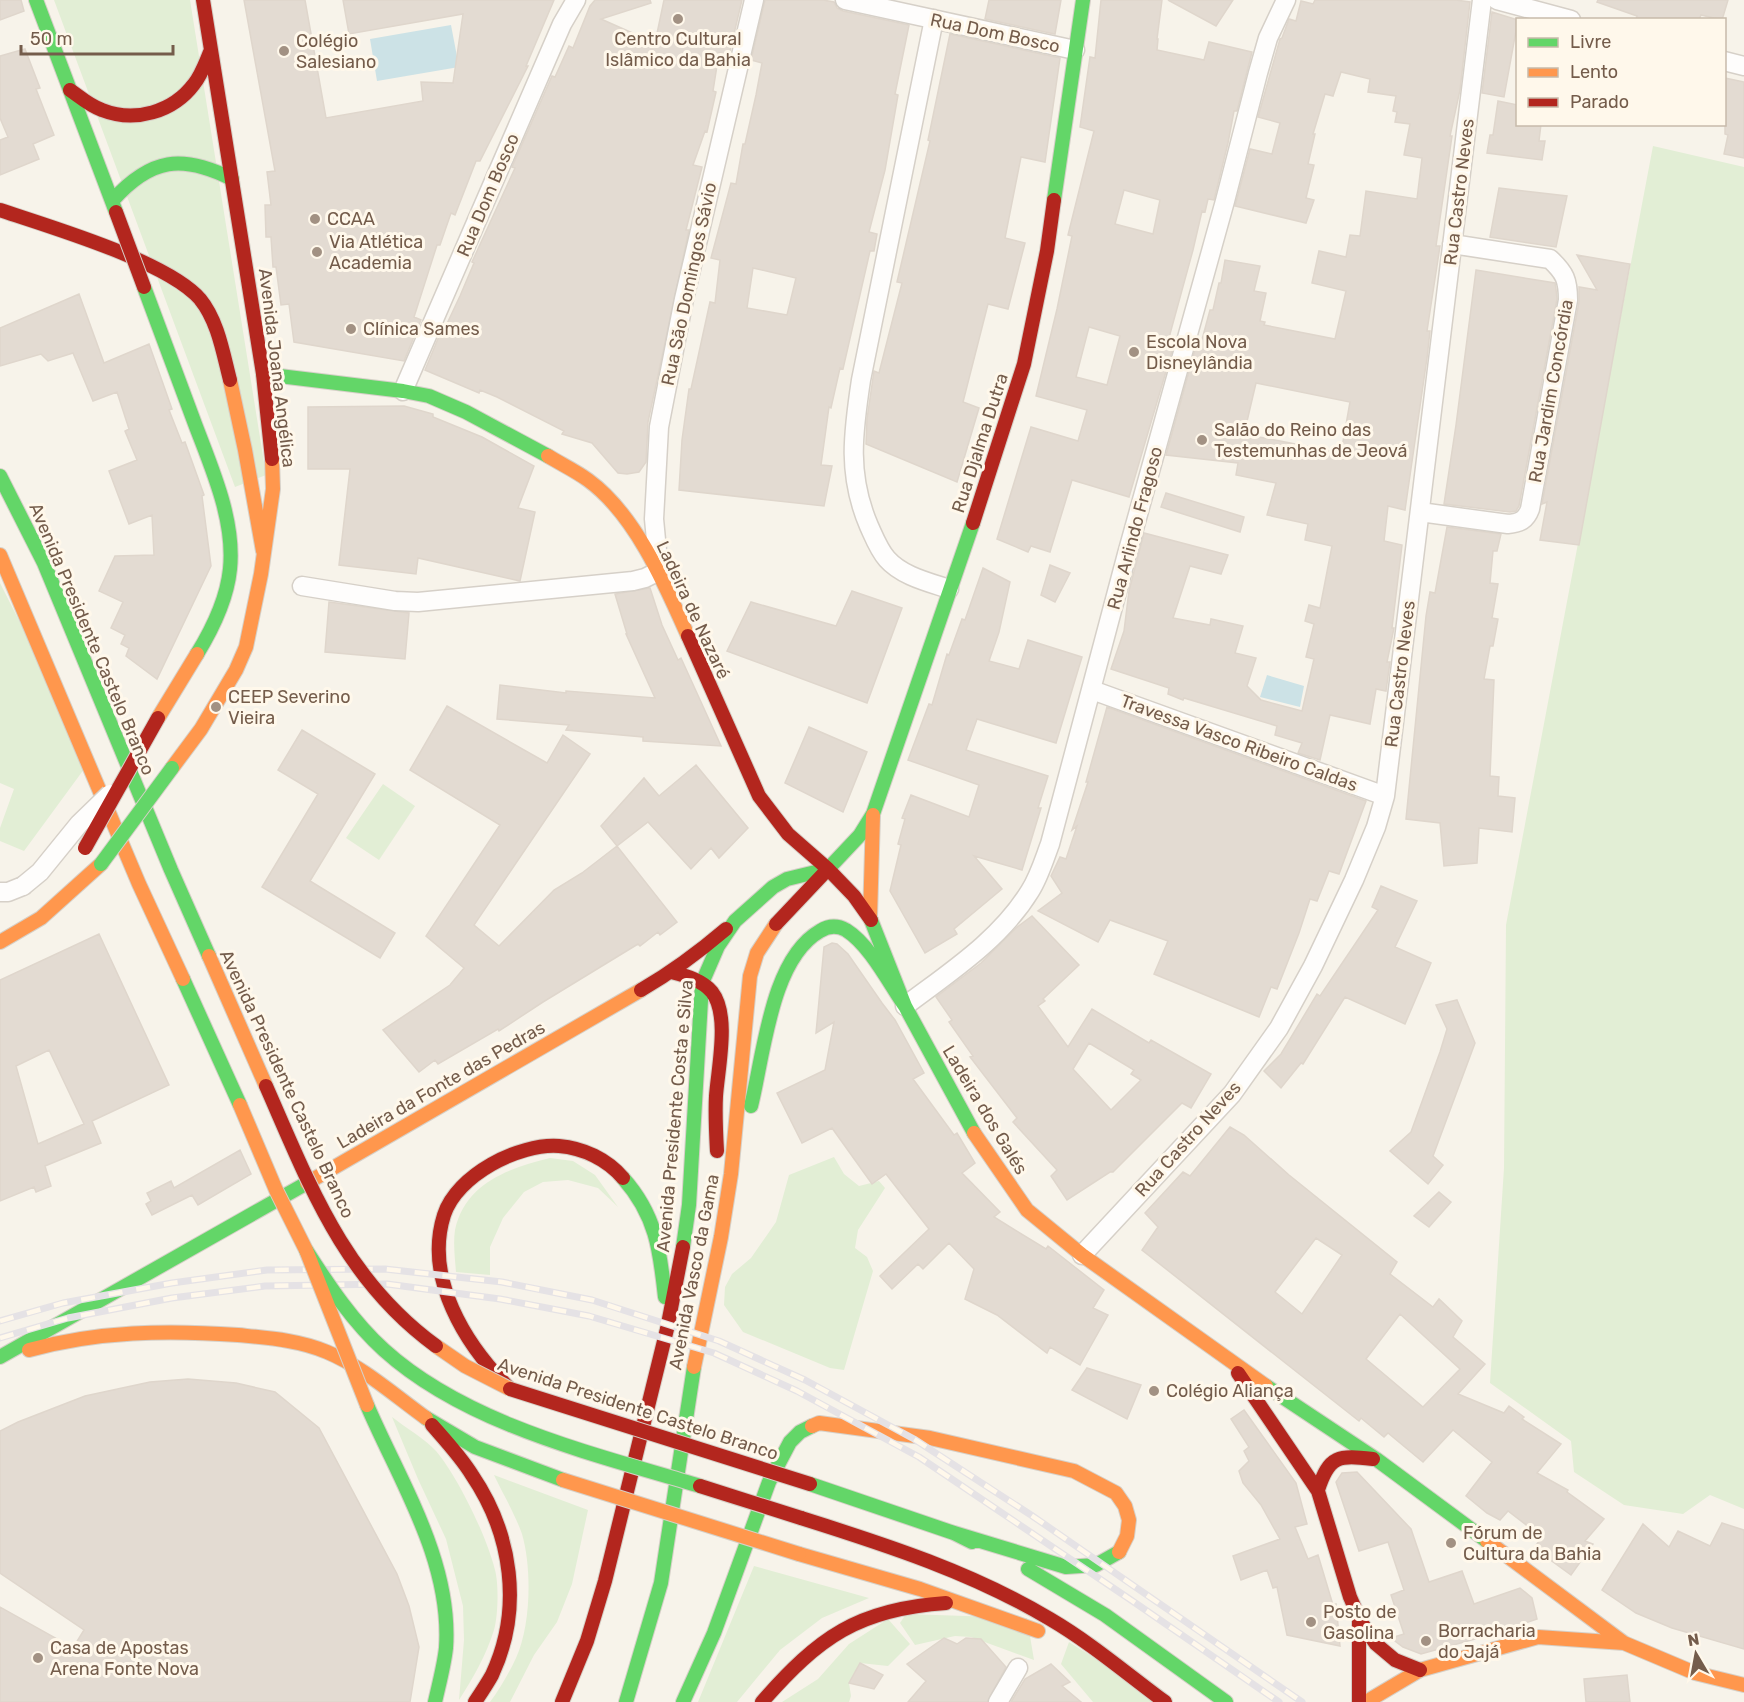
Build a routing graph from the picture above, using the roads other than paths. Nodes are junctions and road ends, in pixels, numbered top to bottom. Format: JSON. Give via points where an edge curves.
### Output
{"nodes":[{"id":1,"x":36,"y":0,"type":"edge"},
{"id":2,"x":203,"y":0,"type":"edge"},
{"id":3,"x":576,"y":0,"type":"edge"},
{"id":4,"x":754,"y":0,"type":"edge"},
{"id":5,"x":845,"y":0,"type":"edge"},
{"id":6,"x":1083,"y":0,"type":"edge"},
{"id":7,"x":1286,"y":0,"type":"edge"},
{"id":8,"x":1482,"y":0,"type":"edge"},
{"id":9,"x":1497,"y":0,"type":"edge"},
{"id":10,"x":1564,"y":18,"type":"edge"},
{"id":11,"x":934,"y":20,"type":"junction"},
{"id":12,"x":211,"y":50,"type":"junction"},
{"id":13,"x":1075,"y":50,"type":"junction"},
{"id":14,"x":1726,"y":61,"type":"edge"},
{"id":15,"x":1744,"y":66,"type":"edge"},
{"id":16,"x":70,"y":90,"type":"junction"},
{"id":17,"x":232,"y":178,"type":"junction"},
{"id":18,"x":115,"y":206,"type":"junction"},
{"id":19,"x":0,"y":210,"type":"edge"},
{"id":20,"x":1452,"y":244,"type":"junction"},
{"id":21,"x":263,"y":375,"type":"junction"},
{"id":22,"x":403,"y":391,"type":"junction"},
{"id":23,"x":0,"y":476,"type":"edge"},
{"id":24,"x":237,"y":496,"type":"junction"},
{"id":25,"x":1420,"y":512,"type":"junction"},
{"id":26,"x":262,"y":551,"type":"junction"},
{"id":27,"x":0,"y":555,"type":"edge"},
{"id":28,"x":659,"y":572,"type":"junction"},
{"id":29,"x":302,"y":586,"type":"dead end"},
{"id":30,"x":949,"y":589,"type":"junction"},
{"id":31,"x":1092,"y":690,"type":"junction"},
{"id":32,"x":122,"y":782,"type":"junction"},
{"id":33,"x":1385,"y":796,"type":"junction"},
{"id":34,"x":873,"y":814,"type":"junction"},
{"id":35,"x":82,"y":852,"type":"dead end"},
{"id":36,"x":828,"y":869,"type":"junction"},
{"id":37,"x":67,"y":875,"type":"dead end"},
{"id":38,"x":0,"y":892,"type":"edge"},
{"id":39,"x":870,"y":917,"type":"junction"},
{"id":40,"x":38,"y":920,"type":"junction"},
{"id":41,"x":735,"y":921,"type":"junction"},
{"id":42,"x":0,"y":942,"type":"edge"},
{"id":43,"x":671,"y":972,"type":"junction"},
{"id":44,"x":702,"y":983,"type":"junction"},
{"id":45,"x":905,"y":1006,"type":"junction"},
{"id":46,"x":731,"y":1174,"type":"junction"},
{"id":47,"x":721,"y":1237,"type":"junction"},
{"id":48,"x":306,"y":1250,"type":"junction"},
{"id":49,"x":1082,"y":1255,"type":"junction"},
{"id":50,"x":667,"y":1329,"type":"junction"},
{"id":51,"x":0,"y":1359,"type":"edge"},
{"id":52,"x":1230,"y":1362,"type":"junction"},
{"id":53,"x":510,"y":1389,"type":"junction"},
{"id":54,"x":426,"y":1418,"type":"junction"},
{"id":55,"x":1376,"y":1459,"type":"junction"},
{"id":56,"x":1318,"y":1490,"type":"junction"},
{"id":57,"x":954,"y":1533,"type":"junction"},
{"id":58,"x":1556,"y":1593,"type":"junction"},
{"id":59,"x":962,"y":1603,"type":"junction"},
{"id":60,"x":1556,"y":1610,"type":"dead end"},
{"id":61,"x":1359,"y":1620,"type":"junction"},
{"id":62,"x":1548,"y":1625,"type":"dead end"},
{"id":63,"x":1538,"y":1636,"type":"junction"},
{"id":64,"x":1624,"y":1643,"type":"junction"},
{"id":65,"x":1106,"y":1658,"type":"junction"},
{"id":66,"x":1018,"y":1668,"type":"dead end"},
{"id":67,"x":1420,"y":1670,"type":"junction"},
{"id":68,"x":1744,"y":1685,"type":"edge"},
{"id":69,"x":435,"y":1702,"type":"edge"},
{"id":70,"x":475,"y":1702,"type":"edge"},
{"id":71,"x":562,"y":1702,"type":"edge"},
{"id":72,"x":626,"y":1702,"type":"edge"},
{"id":73,"x":683,"y":1702,"type":"edge"},
{"id":74,"x":762,"y":1702,"type":"edge"},
{"id":75,"x":998,"y":1702,"type":"edge"},
{"id":76,"x":1165,"y":1702,"type":"edge"},
{"id":77,"x":1226,"y":1702,"type":"edge"},
{"id":78,"x":1359,"y":1702,"type":"edge"},
{"id":79,"x":1366,"y":1702,"type":"edge"}],
"edges":[{"from":1,"to":16,"type":"main road"},
{"from":2,"to":12,"type":"main road","name":"Avenida Joana Angélica"},
{"from":3,"to":22,"type":"street","name":"Rua Dom Bosco","via":[[562,24]]},
{"from":4,"to":28,"type":"street","name":"Rua São Domingos Sávio","via":[[684,299],[659,427],[654,519]]},
{"from":5,"to":11,"type":"street","name":"Rua Dom Bosco"},
{"from":6,"to":13,"type":"main road","name":"Rua Djalma Dutra"},
{"from":7,"to":31,"type":"street","name":"Rua Arlindo Fragoso","via":[[1268,38]]},
{"from":8,"to":20,"type":"street","name":"Rua Castro Neves"},
{"from":9,"to":10,"type":"street"},
{"from":11,"to":13,"type":"street","name":"Rua Dom Bosco"},
{"from":11,"to":30,"type":"street","via":[[853,433],[856,490],[887,559],[905,573]]},
{"from":12,"to":16,"type":"main road","via":[[196,82],[183,98],[166,109],[120,116],[101,110]]},
{"from":12,"to":17,"type":"main road","name":"Avenida Joana Angélica"},
{"from":13,"to":30,"type":"main road","name":"Rua Djalma Dutra","via":[[1047,251],[1024,364]]},
{"from":14,"to":15,"type":"street"},
{"from":16,"to":18,"type":"main road"},
{"from":17,"to":18,"type":"main road","via":[[201,164],[166,164],[146,170],[127,183]]},
{"from":17,"to":21,"type":"main road","name":"Avenida Joana Angélica"},
{"from":18,"to":24,"type":"main road","bridge":true,"via":[[144,287]]},
{"from":19,"to":24,"type":"main road","via":[[68,232],[161,270],[194,293],[207,310],[222,348],[247,450]]},
{"from":20,"to":25,"type":"street","name":"Rua Castro Neves"},
{"from":20,"to":25,"type":"street","name":"Rua Jardim Concórdia","via":[[1550,259],[1562,270],[1568,300],[1527,518],[1508,524]]},
{"from":21,"to":22,"type":"main road","name":"Ladeira de Nazaré"},
{"from":21,"to":26,"type":"main road","name":"Avenida Joana Angélica","via":[[273,489]]},
{"from":22,"to":28,"type":"main road","name":"Ladeira de Nazaré","via":[[429,396],[466,412],[589,480],[634,531]]},
{"from":23,"to":53,"type":"main road","name":"Avenida Presidente Castelo Branco","bridge":true,"via":[[44,563],[171,870],[318,1201],[353,1262],[377,1294],[447,1354],[481,1377]]},
{"from":24,"to":26,"type":"main road"},
{"from":24,"to":32,"type":"main road","bridge":true,"via":[[230,571],[213,624]]},
{"from":25,"to":33,"type":"street","name":"Rua Castro Neves"},
{"from":26,"to":40,"type":"main road","name":"Avenida Joana Angélica","bridge":true,"via":[[254,617],[240,663],[201,729],[101,864]]},
{"from":27,"to":48,"type":"main road","bridge":true,"via":[[139,884]]},
{"from":28,"to":29,"type":"street","via":[[633,581],[418,602]]},
{"from":28,"to":36,"type":"main road","name":"Ladeira de Nazaré","via":[[759,796],[788,834]]},
{"from":30,"to":34,"type":"main road","name":"Rua Djalma Dutra"},
{"from":31,"to":33,"type":"street","name":"Travessa Vasco Ribeiro Caldas"},
{"from":31,"to":45,"type":"street","name":"Rua Arlindo Fragoso","via":[[1050,844],[1030,891],[981,947]]},
{"from":32,"to":35,"type":"main road","bridge":true},
{"from":32,"to":38,"type":"street","bridge":true,"via":[[79,824],[40,872],[23,886]]},
{"from":33,"to":49,"type":"street","name":"Rua Castro Neves","via":[[1354,880],[1279,1029],[1232,1094]]},
{"from":34,"to":36,"type":"main road","name":"Rua Djalma Dutra","via":[[860,835]]},
{"from":34,"to":39,"type":"main road"},
{"from":36,"to":39,"type":"main road","name":"Ladeira dos Galés"},
{"from":36,"to":41,"type":"main road","name":"Ladeira da Fonte das Pedras","via":[[787,879]]},
{"from":36,"to":46,"type":"main road","name":"Avenida Vasco da Gama","via":[[784,914],[757,953],[745,1013]]},
{"from":37,"to":40,"type":"main road","name":"Avenida Joana Angélica"},
{"from":39,"to":45,"type":"main road","name":"Ladeira dos Galés"},
{"from":40,"to":42,"type":"main road","name":"Avenida Joana Angélica"},
{"from":41,"to":43,"type":"main road","name":"Ladeira da Fonte das Pedras"},
{"from":41,"to":44,"type":"main road","name":"Avenida Presidente Costa e Silva","via":[[718,946]]},
{"from":43,"to":44,"type":"main road"},
{"from":43,"to":51,"type":"main road","name":"Ladeira da Fonte das Pedras"},
{"from":44,"to":47,"type":"main road","via":[[714,996],[719,1011],[716,1098]]},
{"from":44,"to":50,"type":"main road","name":"Avenida Presidente Costa e Silva","via":[[689,1205]]},
{"from":45,"to":46,"type":"main road","via":[[845,928],[833,926],[809,936],[779,985],[754,1096]]},
{"from":45,"to":49,"type":"main road","name":"Ladeira dos Galés","via":[[980,1144],[1003,1178],[1027,1210]]},
{"from":46,"to":47,"type":"main road","name":"Avenida Vasco da Gama"},
{"from":47,"to":72,"type":"main road","name":"Avenida Vasco da Gama","via":[[693,1372],[661,1583]]},
{"from":48,"to":65,"type":"main road","bridge":true,"via":[[340,1302],[370,1337],[438,1392],[528,1431],[910,1554],[970,1578],[1050,1619]]},
{"from":48,"to":69,"type":"main road","bridge":true,"via":[[367,1405],[435,1557],[446,1640]]},
{"from":49,"to":52,"type":"main road","name":"Ladeira dos Galés"},
{"from":50,"to":53,"type":"main road","via":[[656,1232],[634,1189],[612,1167],[587,1151],[560,1144],[528,1148],[502,1158],[458,1190],[444,1215],[439,1238],[450,1302],[466,1336]]},
{"from":50,"to":71,"type":"main road","name":"Avenida Presidente Costa e Silva","via":[[605,1581],[587,1641]]},
{"from":51,"to":54,"type":"main road","name":"Ladeira da Fonte das Pedras","via":[[96,1335],[156,1331],[266,1338],[307,1345],[339,1358]]},
{"from":52,"to":55,"type":"main road","name":"Ladeira dos Galés"},
{"from":52,"to":56,"type":"main road","name":"Ladeira dos Galés"},
{"from":53,"to":57,"type":"main road","name":"Avenida Presidente Castelo Branco","bridge":true},
{"from":54,"to":59,"type":"main road","bridge":true,"via":[[475,1447],[563,1480]]},
{"from":54,"to":70,"type":"main road","via":[[473,1475],[489,1503],[509,1564],[513,1597],[508,1630],[497,1663]]},
{"from":55,"to":56,"type":"main road","via":[[1339,1456],[1329,1463]]},
{"from":55,"to":58,"type":"main road","name":"Ladeira dos Galés"},
{"from":56,"to":61,"type":"main road","name":"Ladeira dos Galés"},
{"from":57,"to":73,"type":"main road","via":[[1066,1567],[1082,1567],[1096,1565],[1120,1551],[1129,1520],[1116,1493],[1074,1471],[930,1438],[819,1423],[790,1442],[769,1482],[714,1633]]},
{"from":57,"to":77,"type":"main road","via":[[1069,1591]]},
{"from":58,"to":60,"type":"main road"},
{"from":58,"to":64,"type":"main road","name":"Ladeira dos Galés"},
{"from":59,"to":65,"type":"main road"},
{"from":59,"to":74,"type":"main road","via":[[925,1603],[873,1614],[812,1649]]},
{"from":61,"to":67,"type":"main road","via":[[1383,1652],[1404,1666]]},
{"from":61,"to":78,"type":"main road"},
{"from":62,"to":63,"type":"main road"},
{"from":63,"to":64,"type":"main road"},
{"from":63,"to":67,"type":"main road"},
{"from":64,"to":68,"type":"main road","via":[[1695,1673]]},
{"from":65,"to":76,"type":"main road"},
{"from":66,"to":75,"type":"street"},
{"from":67,"to":79,"type":"main road"}]}
